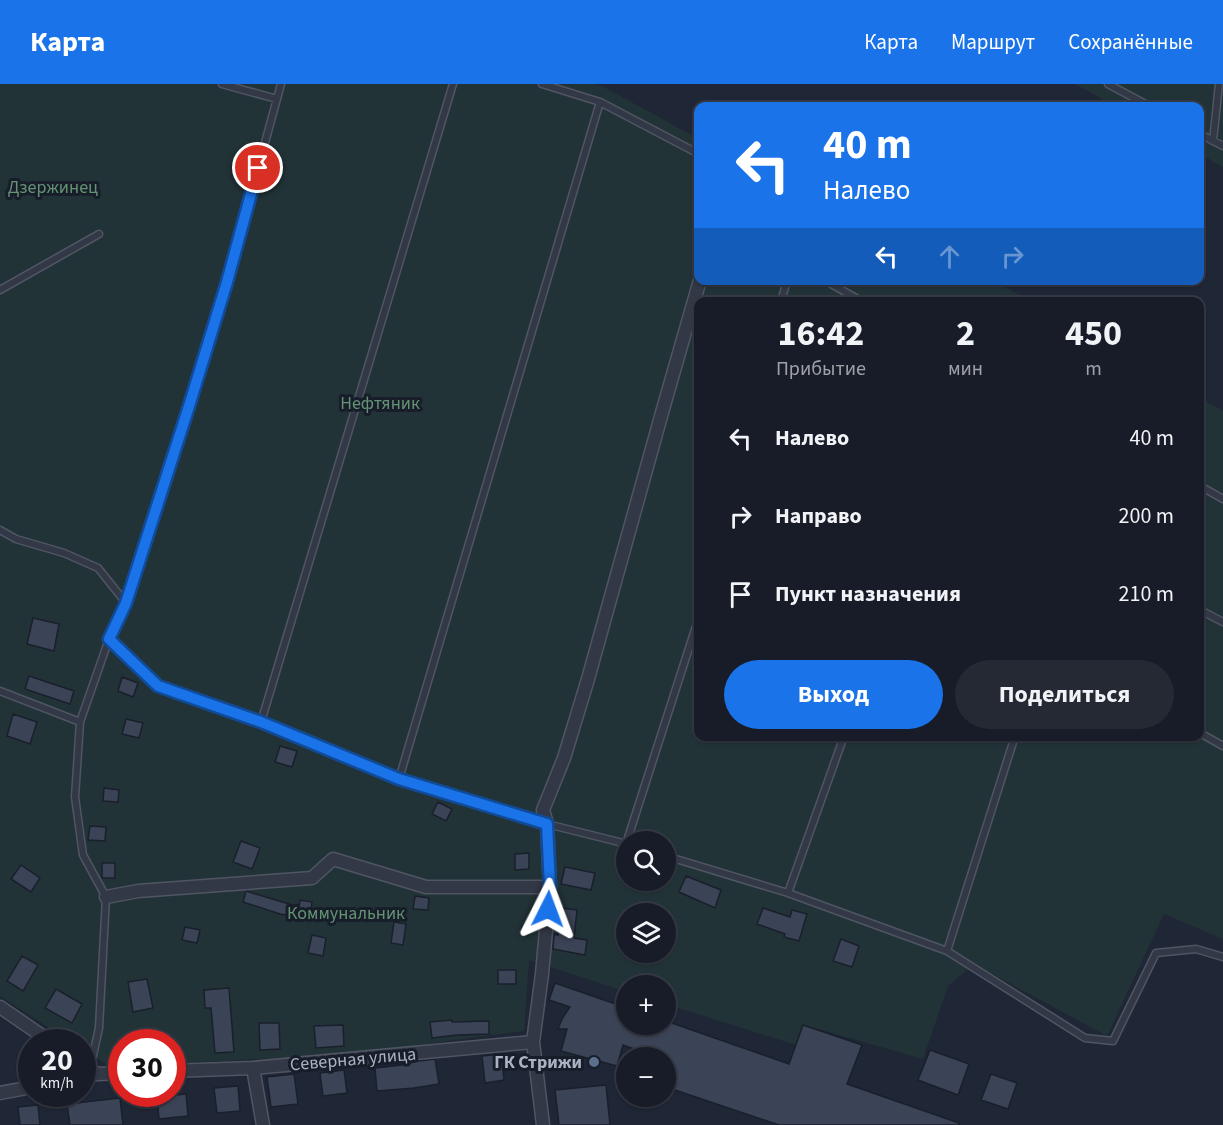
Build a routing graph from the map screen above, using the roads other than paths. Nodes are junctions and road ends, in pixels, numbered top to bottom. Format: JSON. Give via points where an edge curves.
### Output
{"nodes":[{"id":1,"x":222,"y":84,"type":"edge"},
{"id":2,"x":281,"y":84,"type":"edge"},
{"id":3,"x":453,"y":84,"type":"edge"},
{"id":4,"x":542,"y":84,"type":"edge"},
{"id":5,"x":1107,"y":84,"type":"edge"},
{"id":6,"x":1219,"y":84,"type":"edge"},
{"id":7,"x":277,"y":99,"type":"junction"},
{"id":8,"x":600,"y":102,"type":"junction"},
{"id":9,"x":1141,"y":102,"type":"edge"},
{"id":10,"x":1204,"y":136,"type":"edge"},
{"id":11,"x":1213,"y":141,"type":"junction"},
{"id":12,"x":1223,"y":146,"type":"edge"},
{"id":13,"x":694,"y":151,"type":"edge"},
{"id":14,"x":99,"y":234,"type":"dead end"},
{"id":15,"x":833,"y":285,"type":"edge"},
{"id":16,"x":0,"y":290,"type":"edge"},
{"id":17,"x":854,"y":297,"type":"edge"},
{"id":18,"x":694,"y":301,"type":"edge"},
{"id":19,"x":1204,"y":488,"type":"edge"},
{"id":20,"x":1223,"y":499,"type":"edge"},
{"id":21,"x":0,"y":530,"type":"edge"},
{"id":22,"x":126,"y":603,"type":"junction"},
{"id":23,"x":1204,"y":612,"type":"edge"},
{"id":24,"x":1223,"y":622,"type":"edge"},
{"id":25,"x":694,"y":633,"type":"edge"},
{"id":26,"x":109,"y":639,"type":"junction"},
{"id":27,"x":0,"y":691,"type":"edge"},
{"id":28,"x":80,"y":722,"type":"junction"},
{"id":29,"x":261,"y":722,"type":"junction"},
{"id":30,"x":1204,"y":736,"type":"edge"},
{"id":31,"x":842,"y":741,"type":"edge"},
{"id":32,"x":1013,"y":741,"type":"edge"},
{"id":33,"x":1223,"y":746,"type":"edge"},
{"id":34,"x":399,"y":779,"type":"junction"},
{"id":35,"x":547,"y":824,"type":"junction"},
{"id":36,"x":630,"y":831,"type":"edge"},
{"id":37,"x":616,"y":841,"type":"edge"},
{"id":38,"x":676,"y":859,"type":"edge"},
{"id":39,"x":550,"y":887,"type":"junction"},
{"id":40,"x":788,"y":893,"type":"junction"},
{"id":41,"x":106,"y":897,"type":"junction"},
{"id":42,"x":946,"y":951,"type":"junction"},
{"id":43,"x":1223,"y":957,"type":"edge"},
{"id":44,"x":0,"y":1007,"type":"edge"},
{"id":45,"x":32,"y":1029,"type":"edge"},
{"id":46,"x":96,"y":1040,"type":"edge"},
{"id":47,"x":533,"y":1042,"type":"junction"},
{"id":48,"x":253,"y":1068,"type":"junction"},
{"id":49,"x":186,"y":1070,"type":"edge"},
{"id":50,"x":18,"y":1090,"type":"edge"},
{"id":51,"x":0,"y":1094,"type":"edge"},
{"id":52,"x":263,"y":1125,"type":"edge"},
{"id":53,"x":543,"y":1125,"type":"edge"}],
"edges":[{"from":1,"to":7,"type":"lane"},
{"from":2,"to":7,"type":"lane"},
{"from":3,"to":29,"type":"lane"},
{"from":4,"to":8,"type":"lane"},
{"from":5,"to":9,"type":"lane"},
{"from":6,"to":11,"type":"lane"},
{"from":7,"to":22,"type":"lane","via":[[227,282]]},
{"from":8,"to":13,"type":"lane"},
{"from":8,"to":34,"type":"lane"},
{"from":10,"to":11,"type":"lane"},
{"from":11,"to":12,"type":"lane"},
{"from":14,"to":16,"type":"lane"},
{"from":15,"to":17,"type":"lane"},
{"from":18,"to":35,"type":"street","via":[[588,679],[543,810]]},
{"from":19,"to":20,"type":"lane"},
{"from":21,"to":22,"type":"lane","via":[[98,568]]},
{"from":22,"to":26,"type":"lane"},
{"from":23,"to":24,"type":"lane"},
{"from":25,"to":36,"type":"lane"},
{"from":26,"to":28,"type":"lane"},
{"from":26,"to":29,"type":"lane","via":[[158,686]]},
{"from":27,"to":28,"type":"lane"},
{"from":28,"to":41,"type":"lane","via":[[75,797],[83,855]]},
{"from":29,"to":34,"type":"lane"},
{"from":30,"to":33,"type":"lane"},
{"from":31,"to":40,"type":"lane"},
{"from":32,"to":42,"type":"lane"},
{"from":34,"to":35,"type":"lane"},
{"from":35,"to":37,"type":"lane"},
{"from":35,"to":39,"type":"street"},
{"from":38,"to":40,"type":"lane"},
{"from":39,"to":41,"type":"street","via":[[426,888],[333,859],[312,879],[138,891]]},
{"from":39,"to":47,"type":"street"},
{"from":40,"to":42,"type":"lane"},
{"from":41,"to":46,"type":"lane"},
{"from":42,"to":43,"type":"lane","via":[[1085,1038],[1113,1041],[1156,953],[1196,949]]},
{"from":44,"to":45,"type":"street"},
{"from":47,"to":48,"type":"street","name":"Северная улица"},
{"from":47,"to":53,"type":"street"},
{"from":48,"to":49,"type":"street","name":"Северная улица"},
{"from":48,"to":52,"type":"street"},
{"from":50,"to":51,"type":"street"}]}
